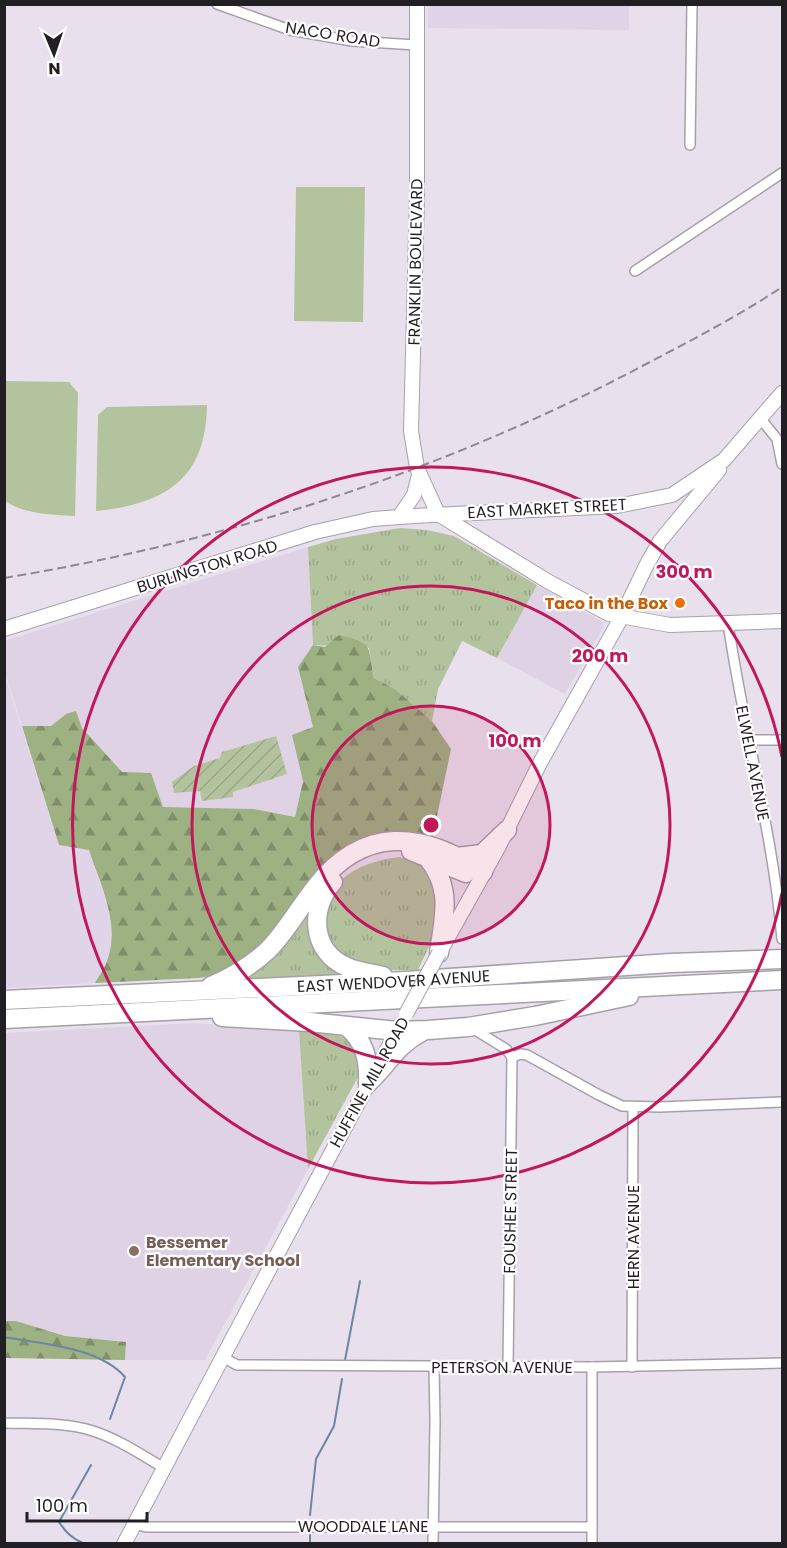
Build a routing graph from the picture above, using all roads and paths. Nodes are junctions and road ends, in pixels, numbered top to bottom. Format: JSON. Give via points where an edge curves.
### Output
{"nodes":[{"id":1,"x":217,"y":4,"type":"edge"},
{"id":2,"x":417,"y":4,"type":"edge"},
{"id":3,"x":692,"y":4,"type":"edge"},
{"id":4,"x":416,"y":45,"type":"junction"},
{"id":5,"x":690,"y":145,"type":"dead end"},
{"id":6,"x":783,"y":174,"type":"edge"},
{"id":7,"x":635,"y":271,"type":"dead end"},
{"id":8,"x":783,"y":393,"type":"edge"},
{"id":9,"x":760,"y":418,"type":"junction"},
{"id":10,"x":724,"y":460,"type":"junction"},
{"id":11,"x":783,"y":464,"type":"edge"},
{"id":12,"x":419,"y":475,"type":"junction"},
{"id":13,"x":677,"y":492,"type":"junction"},
{"id":14,"x":682,"y":513,"type":"junction"},
{"id":15,"x":438,"y":514,"type":"junction"},
{"id":16,"x":406,"y":516,"type":"junction"},
{"id":17,"x":671,"y":528,"type":"junction"},
{"id":18,"x":621,"y":618,"type":"junction"},
{"id":19,"x":783,"y":621,"type":"edge"},
{"id":20,"x":728,"y":623,"type":"junction"},
{"id":21,"x":4,"y":629,"type":"edge"},
{"id":22,"x":748,"y":740,"type":"junction"},
{"id":23,"x":783,"y":740,"type":"edge"},
{"id":24,"x":507,"y":830,"type":"junction"},
{"id":25,"x":427,"y":857,"type":"junction"},
{"id":26,"x":457,"y":857,"type":"junction"},
{"id":27,"x":481,"y":876,"type":"junction"},
{"id":28,"x":783,"y":939,"type":"edge"},
{"id":29,"x":439,"y":953,"type":"junction"},
{"id":30,"x":783,"y":959,"type":"edge"},
{"id":31,"x":783,"y":980,"type":"edge"},
{"id":32,"x":405,"y":981,"type":"junction"},
{"id":33,"x":707,"y":983,"type":"junction"},
{"id":34,"x":201,"y":991,"type":"junction"},
{"id":35,"x":4,"y":1000,"type":"edge"},
{"id":36,"x":133,"y":1012,"type":"junction"},
{"id":37,"x":4,"y":1019,"type":"edge"},
{"id":38,"x":346,"y":1026,"type":"junction"},
{"id":39,"x":468,"y":1027,"type":"junction"},
{"id":40,"x":424,"y":1030,"type":"junction"},
{"id":41,"x":396,"y":1031,"type":"junction"},
{"id":42,"x":512,"y":1057,"type":"junction"},
{"id":43,"x":368,"y":1083,"type":"junction"},
{"id":44,"x":783,"y":1102,"type":"edge"},
{"id":45,"x":633,"y":1107,"type":"junction"},
{"id":46,"x":224,"y":1358,"type":"junction"},
{"id":47,"x":783,"y":1363,"type":"edge"},
{"id":48,"x":508,"y":1366,"type":"junction"},
{"id":49,"x":434,"y":1367,"type":"junction"},
{"id":50,"x":592,"y":1367,"type":"junction"},
{"id":51,"x":632,"y":1367,"type":"junction"},
{"id":52,"x":4,"y":1423,"type":"edge"},
{"id":53,"x":164,"y":1468,"type":"junction"},
{"id":54,"x":134,"y":1524,"type":"junction"},
{"id":55,"x":432,"y":1526,"type":"junction"},
{"id":56,"x":592,"y":1527,"type":"junction"},
{"id":57,"x":124,"y":1544,"type":"edge"},
{"id":58,"x":432,"y":1544,"type":"edge"},
{"id":59,"x":592,"y":1544,"type":"edge"}],
"edges":[{"from":1,"to":4,"type":"street","name":"NACO ROAD","via":[[290,30],[352,41]]},
{"from":2,"to":4,"type":"main road","name":"FRANKLIN BOULEVARD"},
{"from":3,"to":5,"type":"street"},
{"from":4,"to":12,"type":"main road","name":"FRANKLIN BOULEVARD","via":[[411,431]]},
{"from":6,"to":7,"type":"street"},
{"from":8,"to":9,"type":"main road","name":"EAST MARKET STREET"},
{"from":9,"to":10,"type":"main road","name":"EAST MARKET STREET"},
{"from":9,"to":11,"type":"street","via":[[777,439]]},
{"from":10,"to":13,"type":"main road","name":"EAST MARKET STREET"},
{"from":10,"to":14,"type":"main road","name":"HUFFINE MILL ROAD"},
{"from":12,"to":15,"type":"main road","name":"FRANKLIN BOULEVARD"},
{"from":12,"to":16,"type":"main road"},
{"from":13,"to":14,"type":"main road"},
{"from":13,"to":15,"type":"main road","name":"EAST MARKET STREET","via":[[618,506]]},
{"from":13,"to":17,"type":"main road"},
{"from":14,"to":17,"type":"main road","name":"HUFFINE MILL ROAD"},
{"from":15,"to":16,"type":"main road","name":"EAST MARKET STREET"},
{"from":15,"to":18,"type":"main road","via":[[548,581]]},
{"from":16,"to":21,"type":"main road","name":"BURLINGTON ROAD","via":[[315,532]]},
{"from":17,"to":18,"type":"main road","name":"HUFFINE MILL ROAD","via":[[645,566]]},
{"from":18,"to":20,"type":"main road","via":[[670,625]]},
{"from":18,"to":24,"type":"main road","name":"HUFFINE MILL ROAD"},
{"from":19,"to":20,"type":"main road"},
{"from":20,"to":22,"type":"street","name":"ELWELL AVENUE"},
{"from":22,"to":23,"type":"street"},
{"from":22,"to":28,"type":"street","name":"ELWELL AVENUE","via":[[777,884]]},
{"from":24,"to":26,"type":"highway","via":[[482,855]]},
{"from":24,"to":27,"type":"main road","name":"HUFFINE MILL ROAD"},
{"from":25,"to":27,"type":"highway"},
{"from":25,"to":29,"type":"highway","via":[[444,885]]},
{"from":25,"to":32,"type":"highway","via":[[394,849],[367,856],[329,886],[317,911],[316,935],[334,959],[346,967]]},
{"from":26,"to":27,"type":"highway"},
{"from":26,"to":34,"type":"highway","via":[[427,844],[398,840],[357,850],[332,868],[253,964]]},
{"from":27,"to":29,"type":"main road","name":"HUFFINE MILL ROAD"},
{"from":29,"to":41,"type":"main road","name":"HUFFINE MILL ROAD","bridge":true},
{"from":30,"to":32,"type":"highway","name":"EAST WENDOVER AVENUE"},
{"from":31,"to":33,"type":"highway","name":"EAST WENDOVER AVENUE"},
{"from":32,"to":34,"type":"highway","name":"EAST WENDOVER AVENUE"},
{"from":33,"to":36,"type":"highway","name":"EAST WENDOVER AVENUE"},
{"from":33,"to":39,"type":"highway"},
{"from":34,"to":35,"type":"highway","name":"EAST WENDOVER AVENUE"},
{"from":36,"to":37,"type":"highway","name":"EAST WENDOVER AVENUE"},
{"from":36,"to":38,"type":"highway"},
{"from":38,"to":41,"type":"highway"},
{"from":38,"to":43,"type":"highway","via":[[366,1051]]},
{"from":39,"to":40,"type":"highway"},
{"from":39,"to":42,"type":"street","via":[[506,1049]]},
{"from":40,"to":41,"type":"highway"},
{"from":40,"to":43,"type":"highway","via":[[395,1050]]},
{"from":41,"to":43,"type":"main road","name":"HUFFINE MILL ROAD"},
{"from":42,"to":45,"type":"street","via":[[527,1055],[599,1095]]},
{"from":42,"to":48,"type":"street","name":"FOUSHEE STREET"},
{"from":43,"to":46,"type":"main road","name":"HUFFINE MILL ROAD"},
{"from":44,"to":45,"type":"street"},
{"from":45,"to":51,"type":"street","name":"HERN AVENUE"},
{"from":46,"to":49,"type":"street","name":"PETERSON AVENUE","via":[[237,1365]]},
{"from":46,"to":53,"type":"main road","name":"HUFFINE MILL ROAD"},
{"from":47,"to":51,"type":"street","name":"PETERSON AVENUE"},
{"from":48,"to":49,"type":"street","name":"PETERSON AVENUE"},
{"from":48,"to":50,"type":"street","name":"PETERSON AVENUE"},
{"from":49,"to":55,"type":"street"},
{"from":50,"to":51,"type":"street","name":"PETERSON AVENUE"},
{"from":50,"to":56,"type":"street"},
{"from":52,"to":53,"type":"street","via":[[62,1425],[94,1431]]},
{"from":53,"to":54,"type":"main road","name":"HUFFINE MILL ROAD"},
{"from":54,"to":55,"type":"street","name":"WOODDALE LANE"},
{"from":54,"to":57,"type":"main road","name":"HUFFINE MILL ROAD"},
{"from":55,"to":56,"type":"street","name":"WOODDALE LANE"},
{"from":55,"to":58,"type":"street"},
{"from":56,"to":59,"type":"street"}]}
